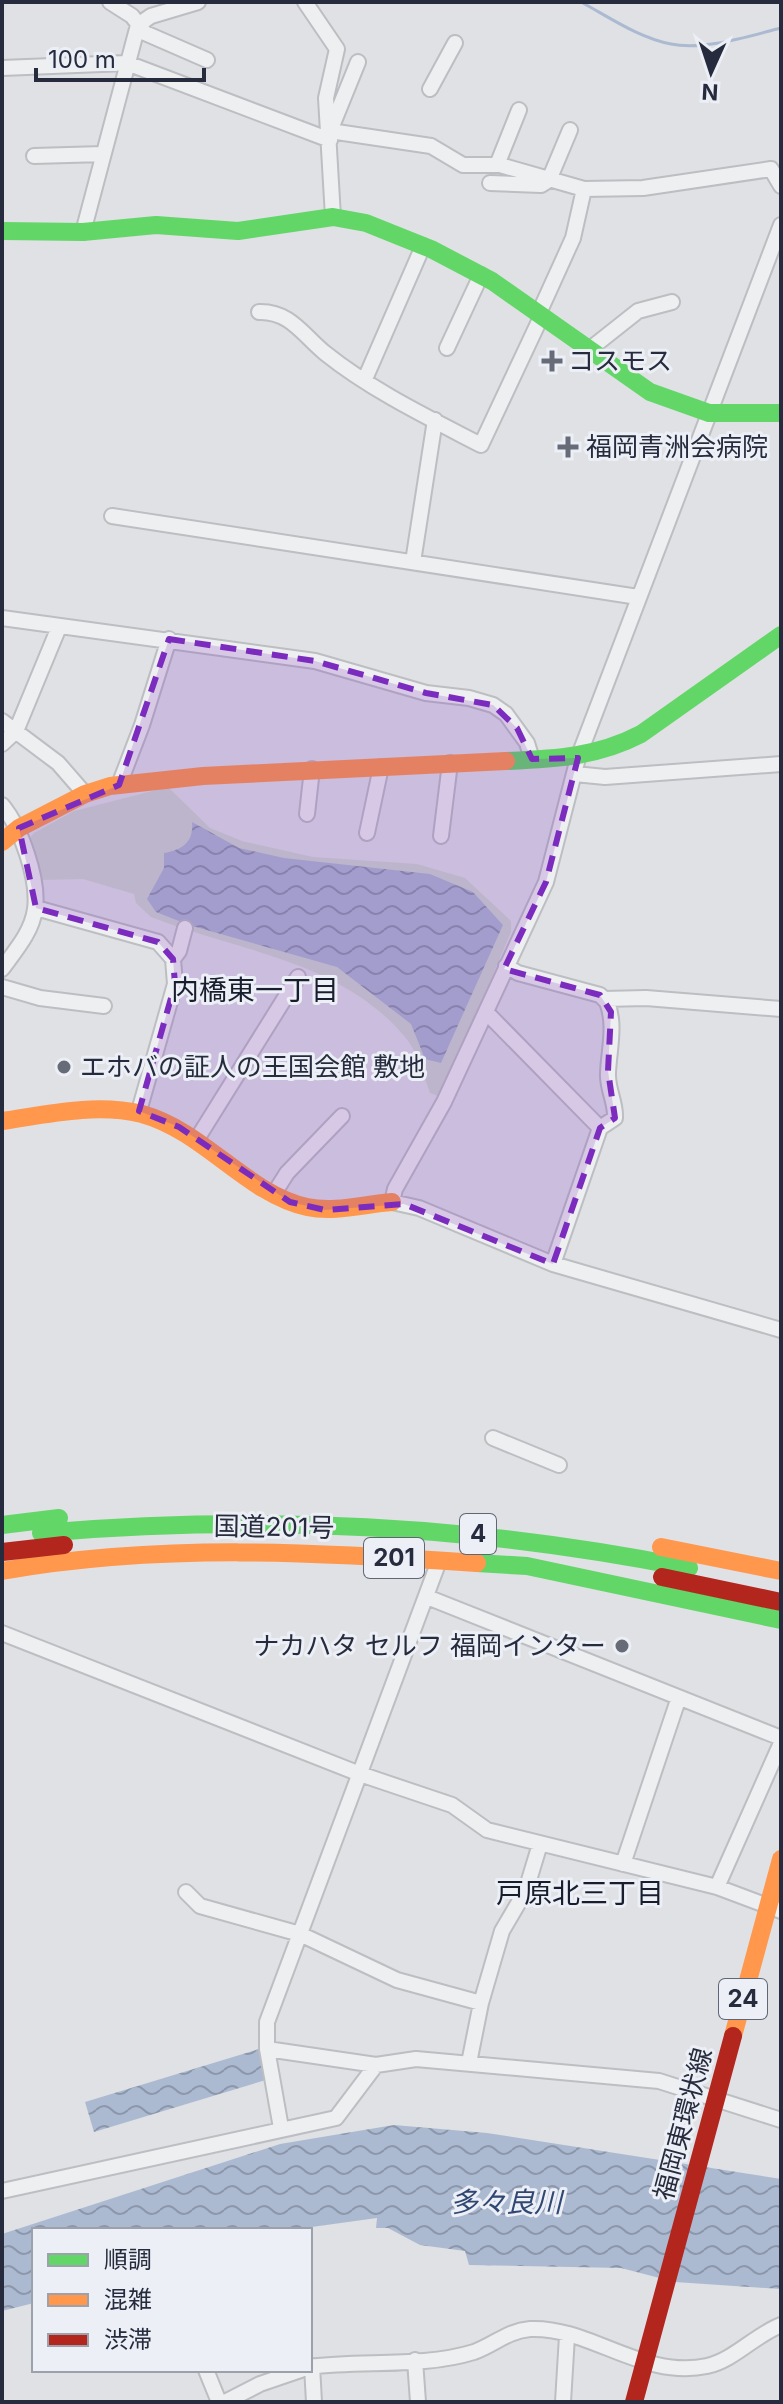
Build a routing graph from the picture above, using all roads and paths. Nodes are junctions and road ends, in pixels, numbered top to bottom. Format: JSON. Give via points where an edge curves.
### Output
{"nodes":[{"id":1,"x":110,"y":2,"type":"edge"},
{"id":2,"x":198,"y":2,"type":"edge"},
{"id":3,"x":305,"y":2,"type":"edge"},
{"id":4,"x":138,"y":25,"type":"junction"},
{"id":5,"x":455,"y":43,"type":"dead end"},
{"id":6,"x":207,"y":60,"type":"dead end"},
{"id":7,"x":358,"y":62,"type":"dead end"},
{"id":8,"x":127,"y":63,"type":"junction"},
{"id":9,"x":2,"y":68,"type":"edge"},
{"id":10,"x":430,"y":89,"type":"dead end"},
{"id":11,"x":519,"y":110,"type":"dead end"},
{"id":12,"x":570,"y":130,"type":"dead end"},
{"id":13,"x":330,"y":135,"type":"junction"},
{"id":14,"x":103,"y":154,"type":"junction"},
{"id":15,"x":34,"y":156,"type":"dead end"},
{"id":16,"x":497,"y":165,"type":"junction"},
{"id":17,"x":549,"y":180,"type":"junction"},
{"id":18,"x":490,"y":183,"type":"dead end"},
{"id":19,"x":781,"y":186,"type":"edge"},
{"id":20,"x":584,"y":189,"type":"junction"},
{"id":21,"x":333,"y":217,"type":"junction"},
{"id":22,"x":781,"y":225,"type":"edge"},
{"id":23,"x":2,"y":231,"type":"edge"},
{"id":24,"x":83,"y":232,"type":"junction"},
{"id":25,"x":423,"y":246,"type":"junction"},
{"id":26,"x":481,"y":275,"type":"junction"},
{"id":27,"x":672,"y":302,"type":"dead end"},
{"id":28,"x":259,"y":312,"type":"dead end"},
{"id":29,"x":541,"y":314,"type":"junction"},
{"id":30,"x":447,"y":348,"type":"dead end"},
{"id":31,"x":590,"y":349,"type":"junction"},
{"id":32,"x":365,"y":379,"type":"junction"},
{"id":33,"x":709,"y":413,"type":"junction"},
{"id":34,"x":781,"y":413,"type":"edge"},
{"id":35,"x":435,"y":420,"type":"junction"},
{"id":36,"x":112,"y":516,"type":"dead end"},
{"id":37,"x":413,"y":562,"type":"junction"},
{"id":38,"x":638,"y":597,"type":"junction"},
{"id":39,"x":2,"y":618,"type":"edge"},
{"id":40,"x":59,"y":627,"type":"junction"},
{"id":41,"x":781,"y":635,"type":"edge"},
{"id":42,"x":169,"y":639,"type":"junction"},
{"id":43,"x":2,"y":721,"type":"edge"},
{"id":44,"x":16,"y":731,"type":"junction"},
{"id":45,"x":2,"y":744,"type":"edge"},
{"id":46,"x":532,"y":759,"type":"junction"},
{"id":47,"x":450,"y":763,"type":"junction"},
{"id":48,"x":781,"y":764,"type":"edge"},
{"id":49,"x":576,"y":766,"type":"junction"},
{"id":50,"x":381,"y":767,"type":"junction"},
{"id":51,"x":312,"y":769,"type":"junction"},
{"id":52,"x":119,"y":785,"type":"junction"},
{"id":53,"x":85,"y":794,"type":"junction"},
{"id":54,"x":2,"y":805,"type":"edge"},
{"id":55,"x":307,"y":814,"type":"dead end"},
{"id":56,"x":19,"y":828,"type":"junction"},
{"id":57,"x":367,"y":833,"type":"dead end"},
{"id":58,"x":441,"y":836,"type":"dead end"},
{"id":59,"x":2,"y":842,"type":"edge"},
{"id":60,"x":36,"y":908,"type":"junction"},
{"id":61,"x":185,"y":928,"type":"dead end"},
{"id":62,"x":173,"y":959,"type":"junction"},
{"id":63,"x":506,"y":966,"type":"junction"},
{"id":64,"x":2,"y":969,"type":"edge"},
{"id":65,"x":298,"y":977,"type":"dead end"},
{"id":66,"x":2,"y":987,"type":"edge"},
{"id":67,"x":604,"y":999,"type":"junction"},
{"id":68,"x":104,"y":1006,"type":"dead end"},
{"id":69,"x":781,"y":1009,"type":"edge"},
{"id":70,"x":486,"y":1012,"type":"junction"},
{"id":71,"x":139,"y":1111,"type":"junction"},
{"id":72,"x":342,"y":1116,"type":"dead end"},
{"id":73,"x":2,"y":1121,"type":"edge"},
{"id":74,"x":600,"y":1128,"type":"junction"},
{"id":75,"x":197,"y":1139,"type":"junction"},
{"id":76,"x":275,"y":1192,"type":"junction"},
{"id":77,"x":392,"y":1202,"type":"junction"},
{"id":78,"x":553,"y":1264,"type":"junction"},
{"id":79,"x":781,"y":1330,"type":"edge"},
{"id":80,"x":493,"y":1438,"type":"dead end"},
{"id":81,"x":559,"y":1465,"type":"dead end"},
{"id":82,"x":2,"y":1525,"type":"edge"},
{"id":83,"x":2,"y":1537,"type":"edge"},
{"id":84,"x":2,"y":1552,"type":"edge"},
{"id":85,"x":439,"y":1561,"type":"junction"},
{"id":86,"x":2,"y":1571,"type":"edge"},
{"id":87,"x":781,"y":1571,"type":"edge"},
{"id":88,"x":781,"y":1587,"type":"edge"},
{"id":89,"x":427,"y":1597,"type":"junction"},
{"id":90,"x":781,"y":1602,"type":"edge"},
{"id":91,"x":781,"y":1620,"type":"edge"},
{"id":92,"x":2,"y":1633,"type":"edge"},
{"id":93,"x":678,"y":1700,"type":"junction"},
{"id":94,"x":781,"y":1741,"type":"edge"},
{"id":95,"x":360,"y":1774,"type":"junction"},
{"id":96,"x":540,"y":1844,"type":"junction"},
{"id":97,"x":781,"y":1859,"type":"edge"},
{"id":98,"x":623,"y":1864,"type":"junction"},
{"id":99,"x":717,"y":1887,"type":"junction"},
{"id":100,"x":186,"y":1892,"type":"dead end"},
{"id":101,"x":774,"y":1909,"type":"edge"},
{"id":102,"x":300,"y":1934,"type":"junction"},
{"id":103,"x":481,"y":2003,"type":"junction"},
{"id":104,"x":267,"y":2049,"type":"junction"},
{"id":105,"x":469,"y":2063,"type":"junction"},
{"id":106,"x":376,"y":2065,"type":"junction"},
{"id":107,"x":717,"y":2100,"type":"junction"},
{"id":108,"x":781,"y":2120,"type":"edge"},
{"id":109,"x":281,"y":2128,"type":"junction"},
{"id":110,"x":2,"y":2191,"type":"edge"},
{"id":111,"x":781,"y":2325,"type":"edge"},
{"id":112,"x":567,"y":2336,"type":"junction"},
{"id":113,"x":415,"y":2360,"type":"junction"},
{"id":114,"x":644,"y":2362,"type":"junction"},
{"id":115,"x":312,"y":2368,"type":"edge"},
{"id":116,"x":207,"y":2372,"type":"edge"},
{"id":117,"x":308,"y":2372,"type":"edge"},
{"id":118,"x":283,"y":2373,"type":"edge"},
{"id":119,"x":222,"y":2402,"type":"edge"},
{"id":120,"x":314,"y":2402,"type":"edge"},
{"id":121,"x":418,"y":2402,"type":"edge"},
{"id":122,"x":563,"y":2402,"type":"edge"},
{"id":123,"x":634,"y":2402,"type":"edge"}],
"edges":[{"from":1,"to":4,"type":"street"},
{"from":2,"to":4,"type":"street"},
{"from":3,"to":13,"type":"street","via":[[337,49],[326,98]]},
{"from":4,"to":6,"type":"street"},
{"from":4,"to":8,"type":"street"},
{"from":5,"to":10,"type":"street"},
{"from":7,"to":13,"type":"street"},
{"from":8,"to":9,"type":"street"},
{"from":8,"to":13,"type":"street"},
{"from":8,"to":14,"type":"street"},
{"from":11,"to":16,"type":"street"},
{"from":12,"to":17,"type":"street"},
{"from":13,"to":16,"type":"street","via":[[431,146],[463,165]]},
{"from":13,"to":21,"type":"street"},
{"from":14,"to":15,"type":"street"},
{"from":14,"to":24,"type":"street"},
{"from":16,"to":17,"type":"street"},
{"from":17,"to":18,"type":"street","via":[[541,185]]},
{"from":17,"to":20,"type":"street"},
{"from":19,"to":20,"type":"street","via":[[771,169],[643,188]]},
{"from":20,"to":29,"type":"street","via":[[573,238]]},
{"from":21,"to":24,"type":"main road","via":[[238,231],[156,225]]},
{"from":21,"to":25,"type":"main road","via":[[366,223]]},
{"from":22,"to":33,"type":"street"},
{"from":23,"to":24,"type":"main road"},
{"from":25,"to":26,"type":"main road"},
{"from":25,"to":32,"type":"street"},
{"from":26,"to":29,"type":"main road"},
{"from":26,"to":30,"type":"street"},
{"from":27,"to":31,"type":"street","via":[[638,311]]},
{"from":28,"to":32,"type":"street","via":[[271,311],[295,322],[326,354]]},
{"from":29,"to":31,"type":"main road"},
{"from":29,"to":35,"type":"street","via":[[481,445]]},
{"from":31,"to":33,"type":"main road","via":[[650,392]]},
{"from":32,"to":35,"type":"street"},
{"from":33,"to":34,"type":"main road"},
{"from":33,"to":38,"type":"street"},
{"from":35,"to":37,"type":"street"},
{"from":36,"to":37,"type":"street"},
{"from":37,"to":38,"type":"street"},
{"from":38,"to":49,"type":"street"},
{"from":39,"to":40,"type":"street"},
{"from":40,"to":42,"type":"street"},
{"from":40,"to":44,"type":"street"},
{"from":41,"to":49,"type":"main road","via":[[641,734]]},
{"from":42,"to":46,"type":"street","via":[[315,661],[426,693],[493,705],[517,728]]},
{"from":42,"to":52,"type":"street"},
{"from":43,"to":44,"type":"street"},
{"from":44,"to":45,"type":"street"},
{"from":44,"to":53,"type":"street","via":[[58,763]]},
{"from":46,"to":47,"type":"main road"},
{"from":46,"to":49,"type":"main road"},
{"from":47,"to":50,"type":"main road"},
{"from":47,"to":58,"type":"street"},
{"from":48,"to":49,"type":"street","via":[[605,777]]},
{"from":49,"to":63,"type":"street","via":[[546,882]]},
{"from":50,"to":51,"type":"main road"},
{"from":50,"to":57,"type":"street"},
{"from":51,"to":52,"type":"main road"},
{"from":51,"to":55,"type":"street"},
{"from":52,"to":53,"type":"main road"},
{"from":53,"to":56,"type":"main road"},
{"from":54,"to":56,"type":"street"},
{"from":56,"to":59,"type":"main road"},
{"from":56,"to":60,"type":"street"},
{"from":60,"to":62,"type":"street","via":[[158,942]]},
{"from":60,"to":64,"type":"street","via":[[28,931]]},
{"from":61,"to":62,"type":"street"},
{"from":62,"to":71,"type":"street","via":[[175,984]]},
{"from":63,"to":67,"type":"street"},
{"from":63,"to":70,"type":"street"},
{"from":65,"to":75,"type":"street"},
{"from":66,"to":68,"type":"street"},
{"from":67,"to":69,"type":"street"},
{"from":67,"to":74,"type":"street","via":[[611,1012],[608,1071],[615,1118]]},
{"from":70,"to":74,"type":"street"},
{"from":70,"to":77,"type":"street"},
{"from":71,"to":73,"type":"main road","via":[[71,1111]]},
{"from":71,"to":75,"type":"main road"},
{"from":72,"to":76,"type":"street"},
{"from":74,"to":78,"type":"street"},
{"from":75,"to":76,"type":"main road"},
{"from":76,"to":77,"type":"main road","via":[[325,1210]]},
{"from":77,"to":78,"type":"street","via":[[419,1208]]},
{"from":78,"to":79,"type":"street"},
{"from":80,"to":81,"type":"street"},
{"from":82,"to":87,"type":"main road","name":"国道201号","number":"201","via":[[176,1509],[330,1507],[559,1530]]},
{"from":83,"to":88,"type":"main road","number":"4","via":[[171,1523],[333,1523],[536,1540]]},
{"from":84,"to":90,"type":"main road","number":"4","via":[[173,1537],[334,1538],[529,1555]]},
{"from":85,"to":86,"type":"main road","name":"国道201号","number":"201","via":[[336,1553],[173,1552],[70,1559]]},
{"from":85,"to":89,"type":"street"},
{"from":85,"to":91,"type":"main road","name":"国道201号","number":"201","via":[[527,1566]]},
{"from":89,"to":93,"type":"street"},
{"from":89,"to":95,"type":"street"},
{"from":92,"to":95,"type":"street"},
{"from":93,"to":94,"type":"street"},
{"from":93,"to":98,"type":"street"},
{"from":94,"to":99,"type":"street"},
{"from":95,"to":96,"type":"street","via":[[452,1805],[487,1830]]},
{"from":95,"to":102,"type":"street"},
{"from":96,"to":98,"type":"street"},
{"from":96,"to":103,"type":"street","via":[[526,1890],[502,1931]]},
{"from":97,"to":101,"type":"main road","name":"福岡東環状線","number":"24"},
{"from":98,"to":99,"type":"street"},
{"from":99,"to":101,"type":"street"},
{"from":100,"to":102,"type":"street","via":[[200,1906]]},
{"from":101,"to":107,"type":"main road","name":"福岡東環状線","number":"24"},
{"from":102,"to":103,"type":"street","via":[[397,1980]]},
{"from":102,"to":104,"type":"street","via":[[267,2022]]},
{"from":103,"to":105,"type":"street"},
{"from":104,"to":106,"type":"street"},
{"from":104,"to":109,"type":"street"},
{"from":105,"to":106,"type":"street","via":[[416,2059]]},
{"from":105,"to":107,"type":"street","via":[[659,2081]]},
{"from":106,"to":109,"type":"street","via":[[336,2118]]},
{"from":107,"to":108,"type":"street"},
{"from":107,"to":114,"type":"main road","name":"福岡東環状線","number":"24"},
{"from":109,"to":110,"type":"street"},
{"from":111,"to":114,"type":"street","via":[[707,2366]]},
{"from":112,"to":113,"type":"street","via":[[532,2329],[512,2332],[474,2352]]},
{"from":112,"to":114,"type":"street"},
{"from":112,"to":122,"type":"street"},
{"from":113,"to":115,"type":"street"},
{"from":113,"to":121,"type":"street"},
{"from":114,"to":123,"type":"main road","name":"福岡東環状線","number":"24"},
{"from":116,"to":119,"type":"street"},
{"from":117,"to":120,"type":"street"},
{"from":118,"to":119,"type":"street"}]}
